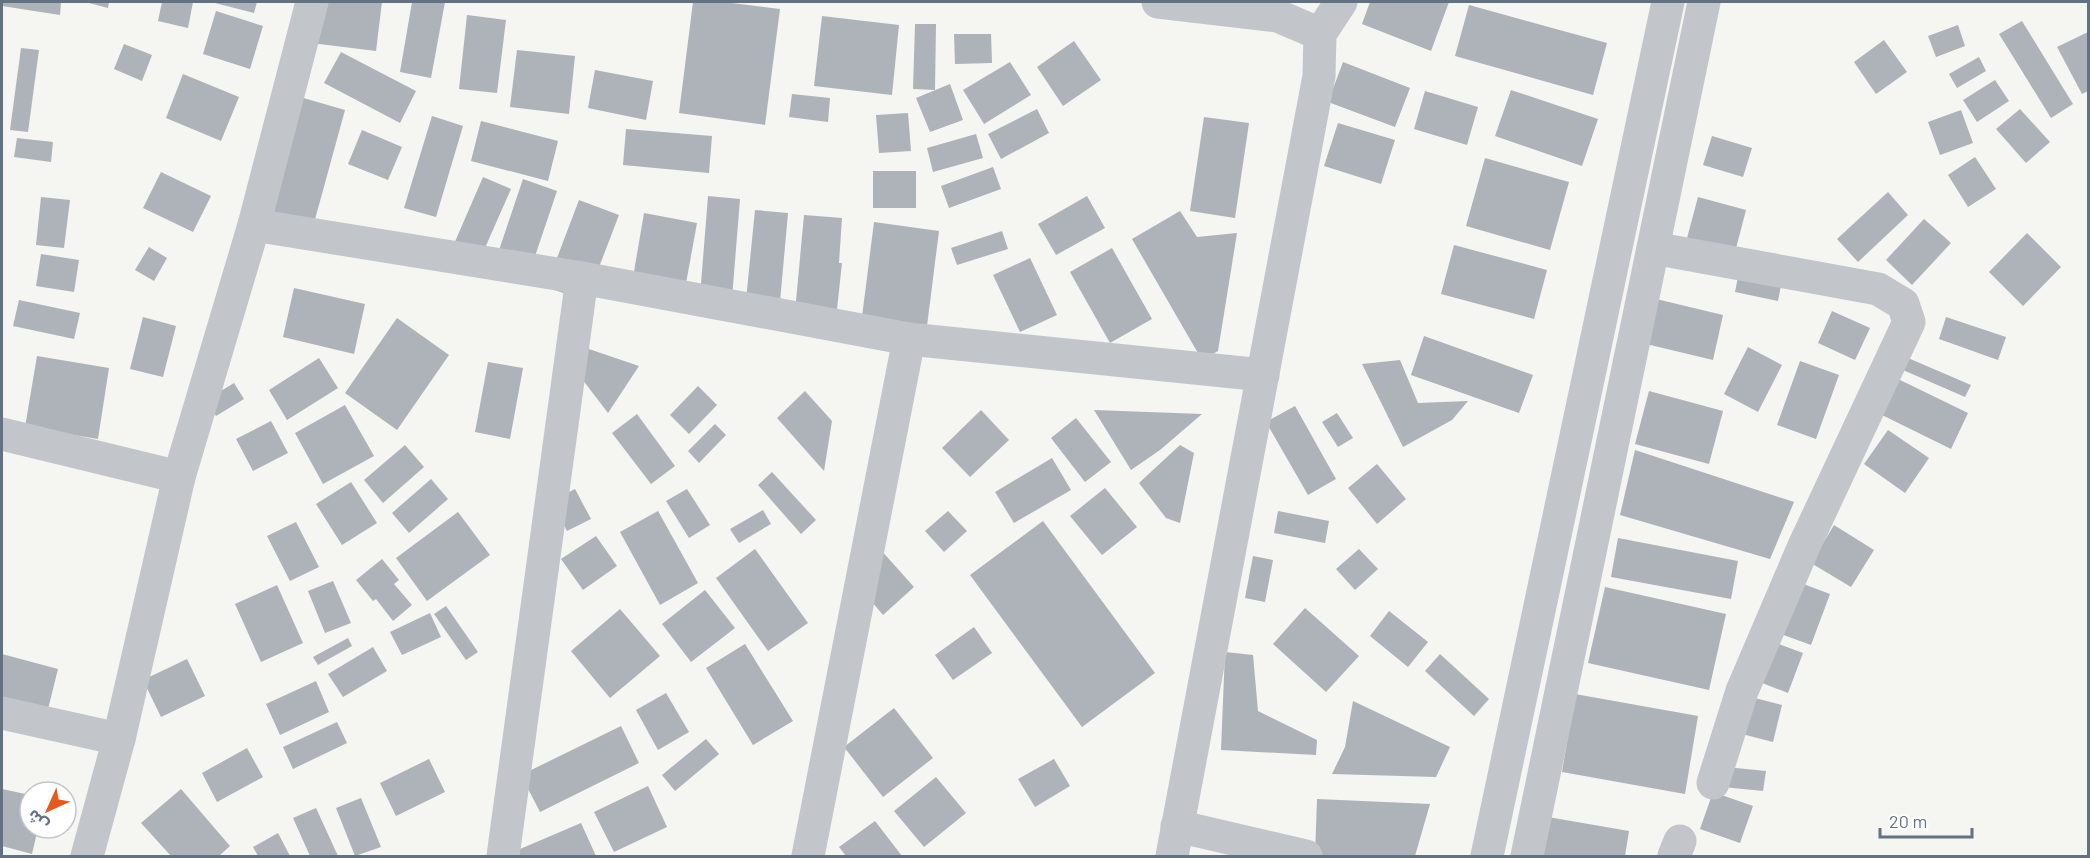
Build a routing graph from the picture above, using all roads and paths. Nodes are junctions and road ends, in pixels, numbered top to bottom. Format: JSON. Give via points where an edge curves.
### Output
{"nodes":[{"id":1,"x":312,"y":2,"type":"edge"},
{"id":2,"x":1158,"y":2,"type":"edge"},
{"id":3,"x":1341,"y":2,"type":"edge"},
{"id":4,"x":1668,"y":2,"type":"edge"},
{"id":5,"x":1704,"y":2,"type":"edge"},
{"id":6,"x":1320,"y":34,"type":"junction"},
{"id":7,"x":254,"y":225,"type":"junction"},
{"id":8,"x":1653,"y":248,"type":"junction"},
{"id":9,"x":582,"y":278,"type":"junction"},
{"id":10,"x":909,"y":339,"type":"junction"},
{"id":11,"x":1263,"y":375,"type":"junction"},
{"id":12,"x":2,"y":434,"type":"edge"},
{"id":13,"x":179,"y":477,"type":"junction"},
{"id":14,"x":2,"y":713,"type":"edge"},
{"id":15,"x":118,"y":739,"type":"junction"},
{"id":16,"x":1713,"y":783,"type":"dead end"},
{"id":17,"x":1174,"y":841,"type":"edge"},
{"id":18,"x":87,"y":856,"type":"edge"},
{"id":19,"x":503,"y":856,"type":"edge"},
{"id":20,"x":808,"y":856,"type":"edge"},
{"id":21,"x":1306,"y":856,"type":"edge"},
{"id":22,"x":1487,"y":856,"type":"edge"},
{"id":23,"x":1527,"y":856,"type":"edge"}],
"edges":[{"from":1,"to":7,"type":"street"},
{"from":2,"to":6,"type":"street","via":[[1278,16]]},
{"from":3,"to":6,"type":"street"},
{"from":4,"to":22,"type":"street"},
{"from":5,"to":8,"type":"street"},
{"from":6,"to":11,"type":"street","via":[[1319,76]]},
{"from":7,"to":9,"type":"street"},
{"from":7,"to":13,"type":"street"},
{"from":8,"to":16,"type":"street","via":[[1878,289],[1903,303],[1909,322],[1804,546],[1742,691]]},
{"from":8,"to":23,"type":"street"},
{"from":9,"to":10,"type":"street"},
{"from":9,"to":19,"type":"street"},
{"from":10,"to":11,"type":"street"},
{"from":10,"to":20,"type":"street"},
{"from":11,"to":17,"type":"street"},
{"from":12,"to":13,"type":"street"},
{"from":13,"to":15,"type":"street"},
{"from":14,"to":15,"type":"street"},
{"from":15,"to":18,"type":"street"},
{"from":17,"to":21,"type":"street"}]}
